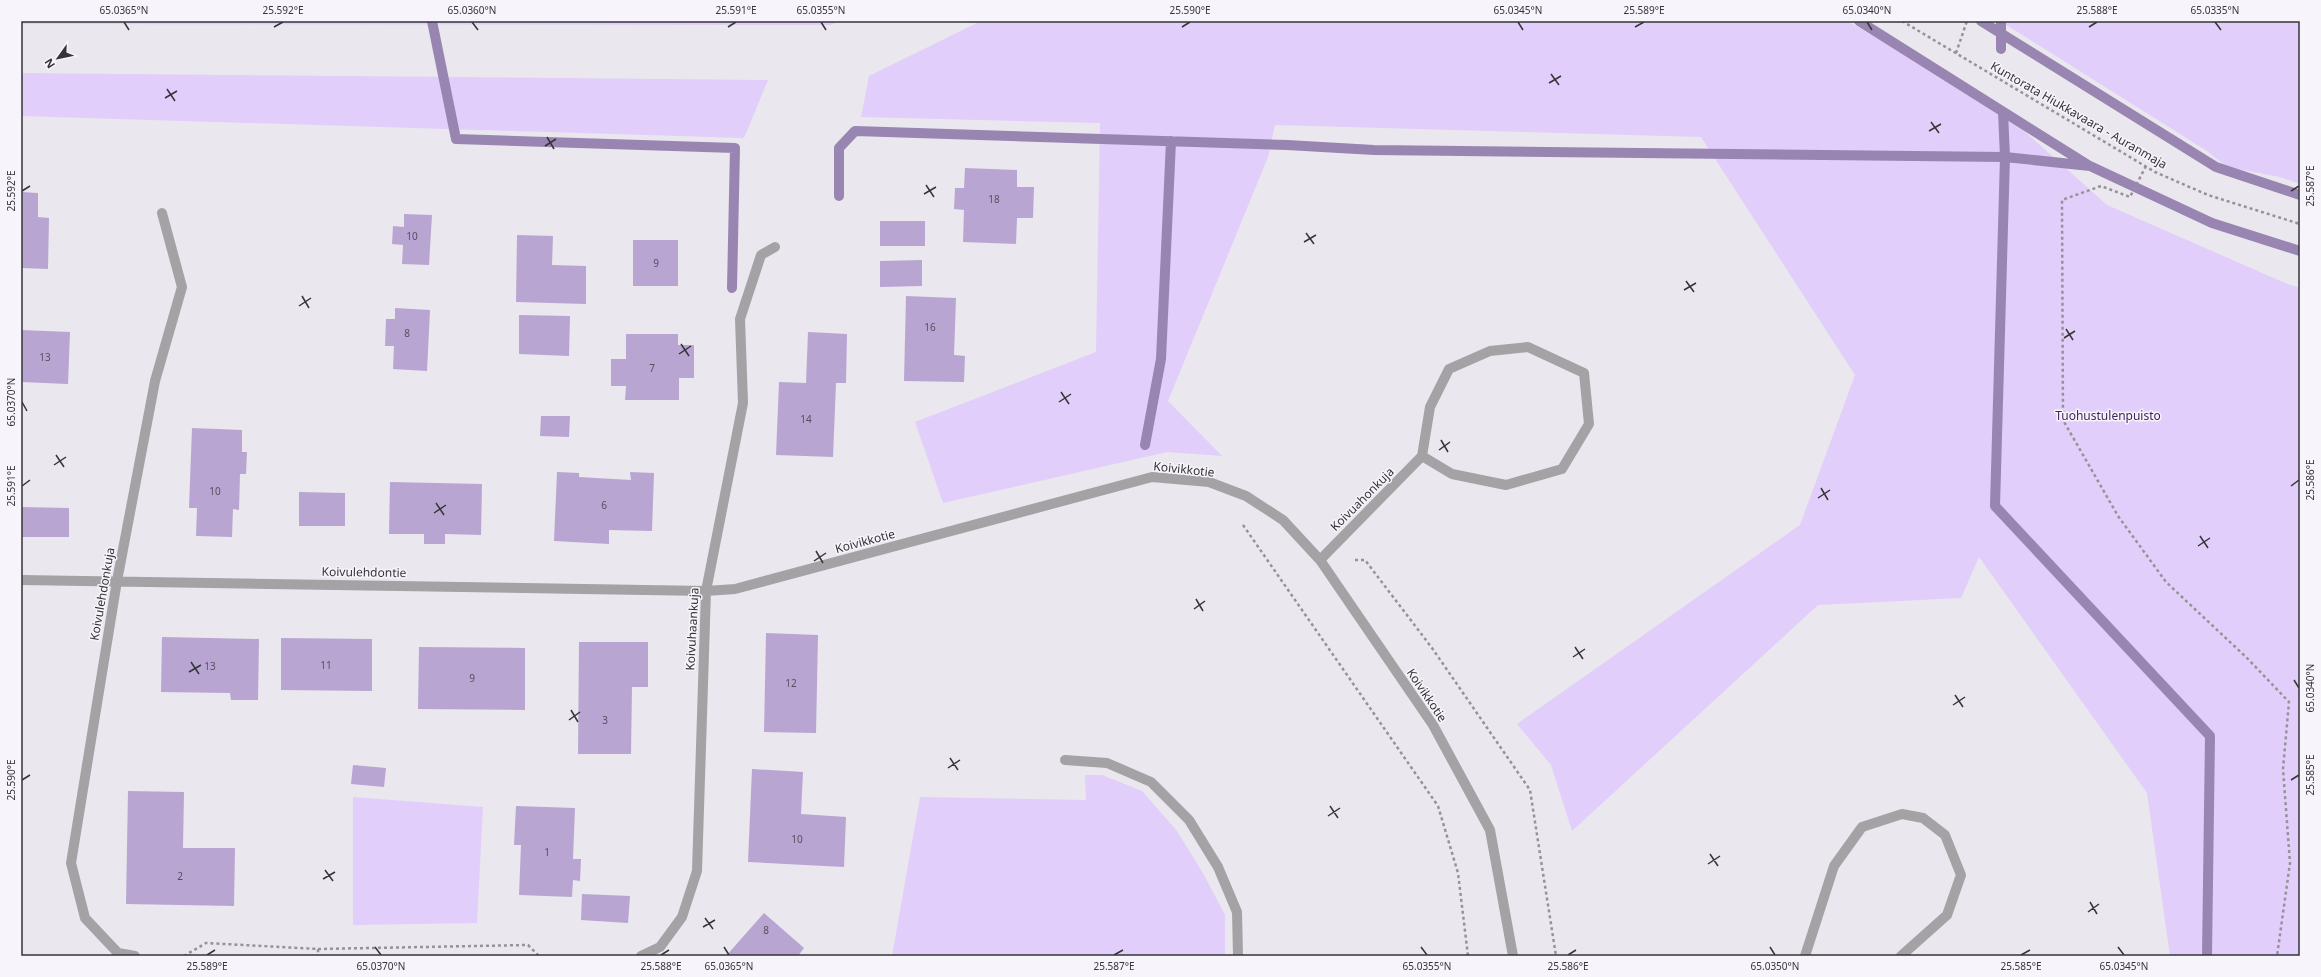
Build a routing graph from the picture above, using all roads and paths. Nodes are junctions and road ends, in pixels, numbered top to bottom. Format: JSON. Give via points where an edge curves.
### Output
{"nodes":[{"id":1,"x":1902,"y":21,"type":"edge"},
{"id":2,"x":1967,"y":21,"type":"edge"},
{"id":3,"x":1956,"y":53,"type":"junction"},
{"id":4,"x":2146,"y":166,"type":"junction"},
{"id":5,"x":162,"y":213,"type":"dead end"},
{"id":6,"x":2300,"y":224,"type":"edge"},
{"id":7,"x":775,"y":247,"type":"dead end"},
{"id":8,"x":1422,"y":456,"type":"junction"},
{"id":9,"x":1241,"y":522,"type":"dead end"},
{"id":10,"x":1320,"y":560,"type":"junction"},
{"id":11,"x":21,"y":580,"type":"edge"},
{"id":12,"x":117,"y":581,"type":"junction"},
{"id":13,"x":706,"y":591,"type":"junction"},
{"id":14,"x":1065,"y":760,"type":"dead end"},
{"id":15,"x":318,"y":949,"type":"junction"},
{"id":16,"x":135,"y":956,"type":"edge"},
{"id":17,"x":184,"y":956,"type":"edge"},
{"id":18,"x":318,"y":956,"type":"edge"},
{"id":19,"x":538,"y":956,"type":"edge"},
{"id":20,"x":641,"y":956,"type":"edge"},
{"id":21,"x":1238,"y":956,"type":"edge"},
{"id":22,"x":1468,"y":956,"type":"edge"},
{"id":23,"x":1513,"y":956,"type":"edge"},
{"id":24,"x":1556,"y":956,"type":"edge"},
{"id":25,"x":1805,"y":956,"type":"edge"},
{"id":26,"x":1901,"y":956,"type":"edge"},
{"id":27,"x":2277,"y":956,"type":"edge"}],
"edges":[{"from":1,"to":3,"type":"path","name":"Kuntorata Hiukkavaara - Auranmaja"},
{"from":2,"to":3,"type":"path"},
{"from":3,"to":4,"type":"path","name":"Kuntorata Hiukkavaara - Auranmaja"},
{"from":4,"to":6,"type":"path","name":"Kuntorata Hiukkavaara - Auranmaja","via":[[2208,195]]},
{"from":4,"to":27,"type":"path","via":[[2130,197],[2101,186],[2062,200],[2063,420],[2118,516],[2166,582],[2247,658],[2289,702],[2283,769],[2290,863]]},
{"from":5,"to":12,"type":"street","name":"Koivulehdonkuja","via":[[182,287],[155,381]]},
{"from":7,"to":13,"type":"street","name":"Koivuhaankuja","via":[[761,255],[740,319],[743,403]]},
{"from":8,"to":8,"type":"street","via":[[1452,474],[1506,485],[1562,469],[1590,424],[1584,373],[1528,347],[1490,351],[1449,369],[1430,407]]},
{"from":8,"to":10,"type":"street","name":"Koivuahonkuja"},
{"from":9,"to":22,"type":"path","via":[[1438,806],[1458,873]]},
{"from":10,"to":13,"type":"street","name":"Koivikkotie","via":[[1283,520],[1246,496],[1209,482],[1152,477],[735,589]]},
{"from":10,"to":23,"type":"street","name":"Koivikkotie","via":[[1433,725],[1490,830]]},
{"from":10,"to":24,"type":"path","via":[[1365,560],[1432,648],[1530,790]]},
{"from":11,"to":12,"type":"street","name":"Koivulehdontie"},
{"from":12,"to":13,"type":"street","name":"Koivulehdontie"},
{"from":12,"to":16,"type":"street","name":"Koivulehdonkuja","via":[[71,863],[85,918],[118,953]]},
{"from":13,"to":20,"type":"street","name":"Koivuhaankuja","via":[[697,871],[682,917],[660,947]]},
{"from":14,"to":21,"type":"street","via":[[1107,763],[1151,782],[1189,820],[1218,867],[1237,912]]},
{"from":15,"to":17,"type":"path","via":[[206,943]]},
{"from":15,"to":18,"type":"path"},
{"from":15,"to":19,"type":"path","via":[[528,945]]},
{"from":25,"to":26,"type":"street","via":[[1834,866],[1862,827],[1902,814],[1923,818],[1946,835],[1961,874],[1947,915]]}]}
